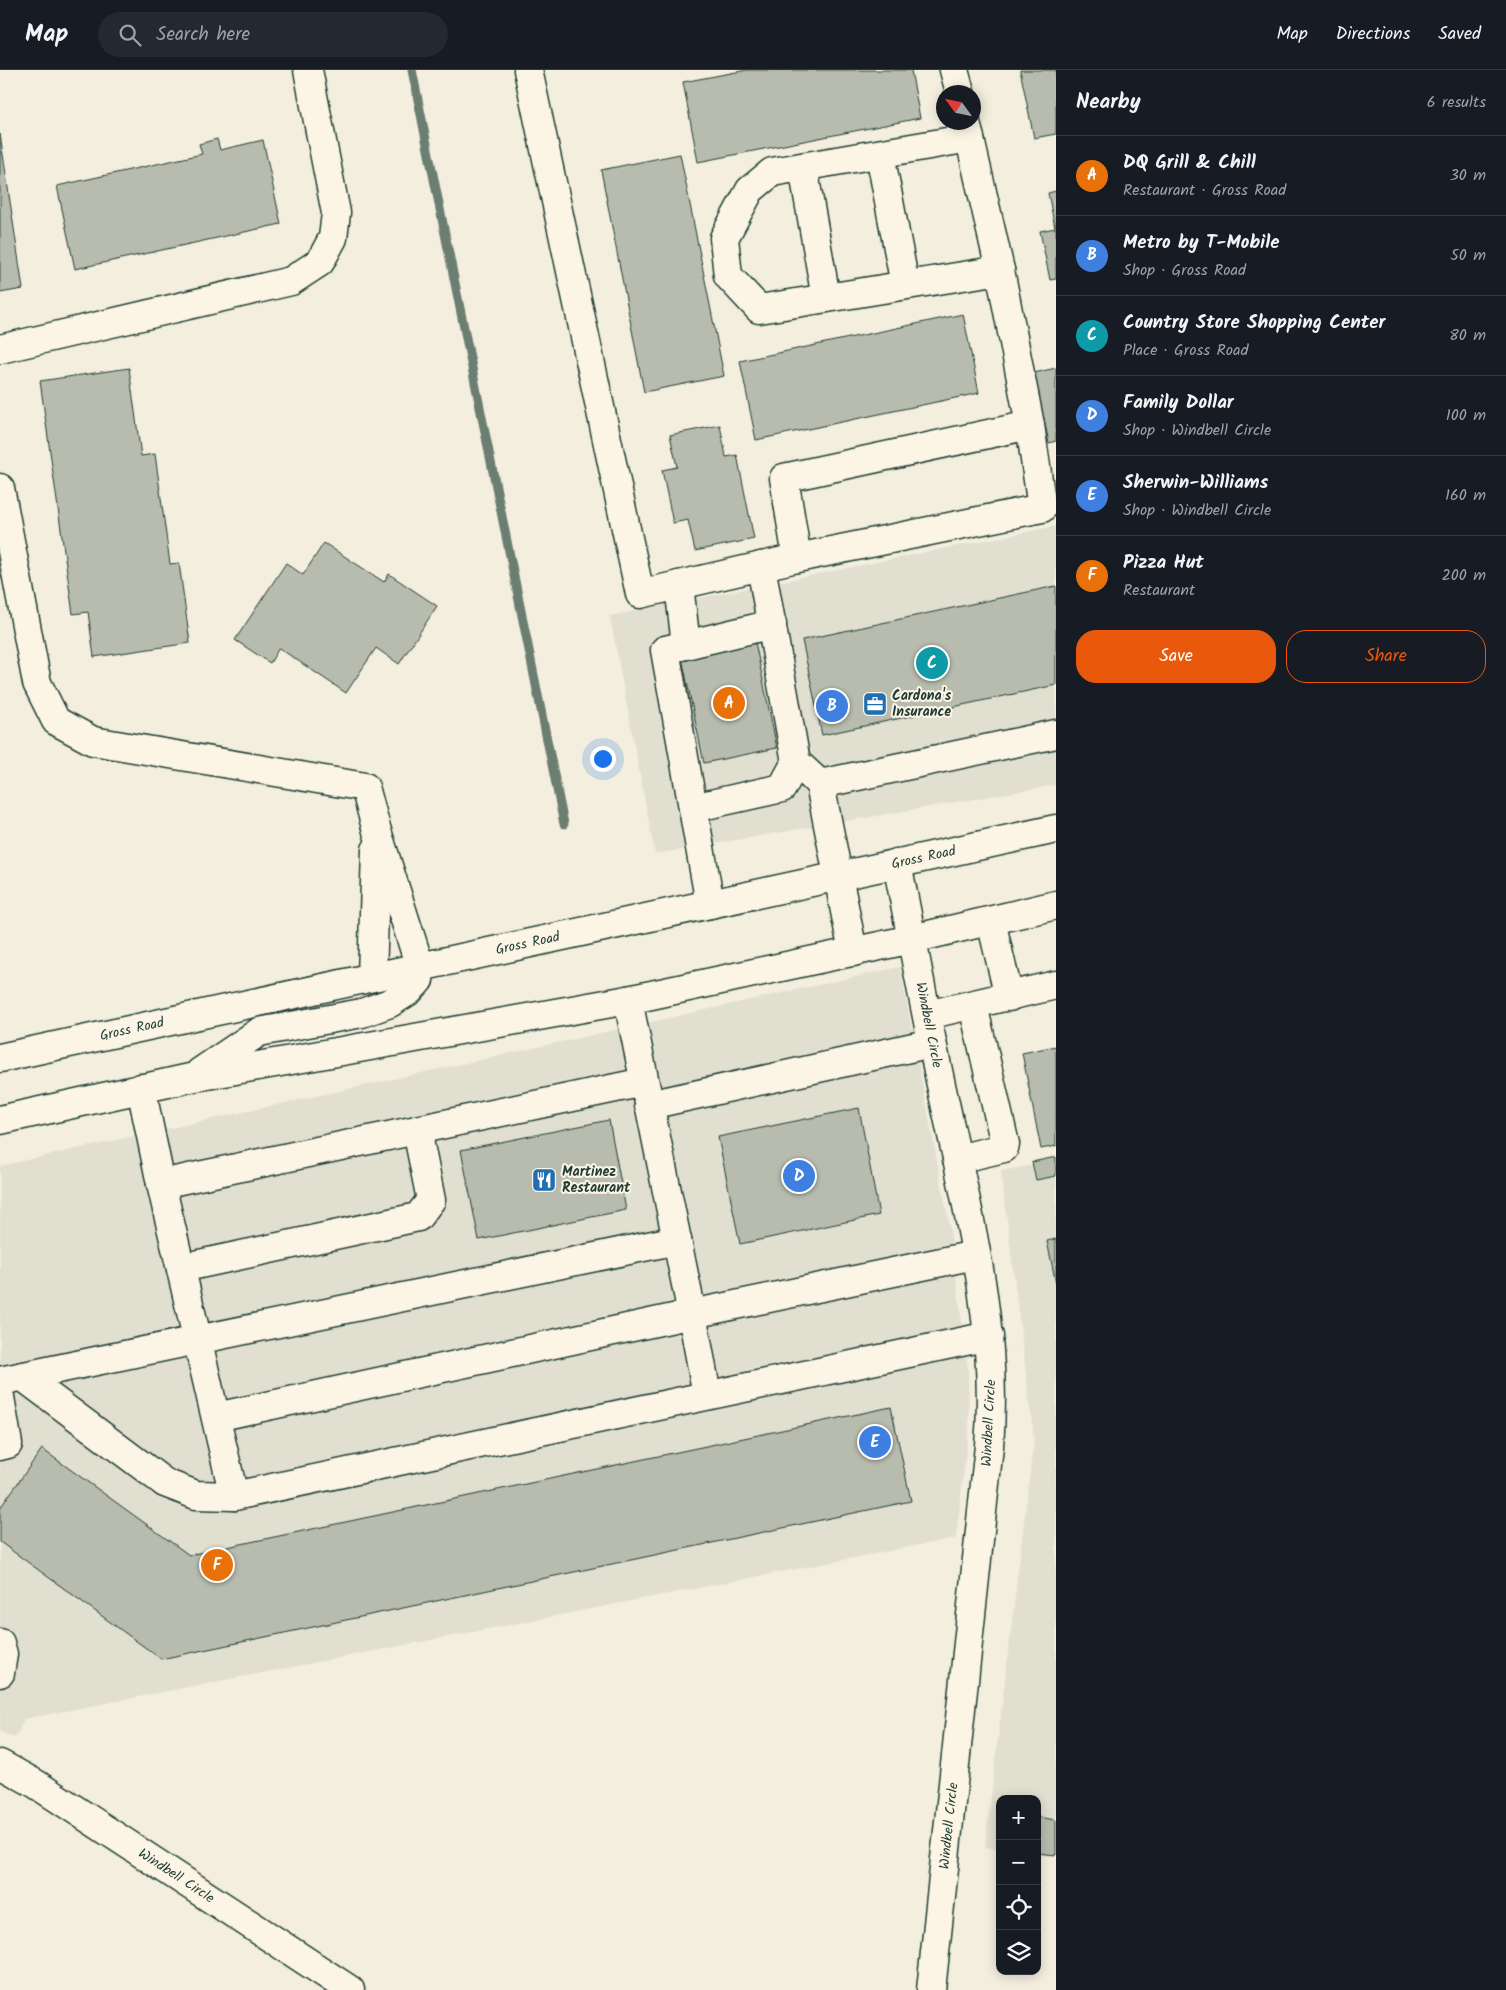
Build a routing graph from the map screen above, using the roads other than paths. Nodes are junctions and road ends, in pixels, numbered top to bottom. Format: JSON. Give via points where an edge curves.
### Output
{"nodes":[{"id":1,"x":308,"y":70,"type":"edge"},
{"id":2,"x":528,"y":70,"type":"edge"},
{"id":3,"x":954,"y":70,"type":"edge"},
{"id":4,"x":958,"y":85,"type":"edge"},
{"id":5,"x":968,"y":130,"type":"edge"},
{"id":6,"x":880,"y":154,"type":"junction"},
{"id":7,"x":803,"y":167,"type":"junction"},
{"id":8,"x":1000,"y":270,"type":"junction"},
{"id":9,"x":905,"y":285,"type":"junction"},
{"id":10,"x":826,"y":298,"type":"junction"},
{"id":11,"x":0,"y":349,"type":"edge"},
{"id":12,"x":1030,"y":424,"type":"junction"},
{"id":13,"x":0,"y":488,"type":"edge"},
{"id":14,"x":1049,"y":507,"type":"edge"},
{"id":15,"x":797,"y":558,"type":"junction"},
{"id":16,"x":761,"y":566,"type":"junction"},
{"id":17,"x":678,"y":585,"type":"junction"},
{"id":18,"x":772,"y":624,"type":"junction"},
{"id":19,"x":686,"y":645,"type":"junction"},
{"id":20,"x":1056,"y":734,"type":"edge"},
{"id":21,"x":796,"y":762,"type":"junction"},
{"id":22,"x":820,"y":784,"type":"junction"},
{"id":23,"x":693,"y":808,"type":"junction"},
{"id":24,"x":1056,"y":830,"type":"edge"},
{"id":25,"x":376,"y":831,"type":"junction"},
{"id":26,"x":897,"y":863,"type":"junction"},
{"id":27,"x":839,"y":875,"type":"junction"},
{"id":28,"x":710,"y":904,"type":"junction"},
{"id":29,"x":1056,"y":905,"type":"edge"},
{"id":30,"x":991,"y":921,"type":"junction"},
{"id":31,"x":912,"y":940,"type":"junction"},
{"id":32,"x":854,"y":952,"type":"junction"},
{"id":33,"x":420,"y":966,"type":"junction"},
{"id":34,"x":372,"y":977,"type":"junction"},
{"id":35,"x":1056,"y":985,"type":"edge"},
{"id":36,"x":1009,"y":997,"type":"junction"},
{"id":37,"x":628,"y":1000,"type":"junction"},
{"id":38,"x":973,"y":1005,"type":"junction"},
{"id":39,"x":927,"y":1015,"type":"junction"},
{"id":40,"x":932,"y":1043,"type":"junction"},
{"id":41,"x":0,"y":1058,"type":"edge"},
{"id":42,"x":190,"y":1078,"type":"junction"},
{"id":43,"x":141,"y":1088,"type":"junction"},
{"id":44,"x":647,"y":1094,"type":"junction"},
{"id":45,"x":0,"y":1120,"type":"edge"},
{"id":46,"x":417,"y":1130,"type":"junction"},
{"id":47,"x":957,"y":1159,"type":"junction"},
{"id":48,"x":161,"y":1184,"type":"junction"},
{"id":49,"x":677,"y":1240,"type":"junction"},
{"id":50,"x":975,"y":1255,"type":"junction"},
{"id":51,"x":181,"y":1268,"type":"junction"},
{"id":52,"x":692,"y":1314,"type":"junction"},
{"id":53,"x":989,"y":1336,"type":"junction"},
{"id":54,"x":197,"y":1339,"type":"junction"},
{"id":55,"x":11,"y":1378,"type":"edge"},
{"id":56,"x":707,"y":1395,"type":"junction"},
{"id":57,"x":0,"y":1397,"type":"edge"},
{"id":58,"x":216,"y":1417,"type":"junction"},
{"id":59,"x":0,"y":1446,"type":"edge"},
{"id":60,"x":234,"y":1496,"type":"junction"},
{"id":61,"x":0,"y":1643,"type":"edge"},
{"id":62,"x":0,"y":1673,"type":"edge"},
{"id":63,"x":0,"y":1764,"type":"edge"},
{"id":64,"x":350,"y":1990,"type":"edge"},
{"id":65,"x":931,"y":1990,"type":"edge"}],
"edges":[{"from":1,"to":11,"type":"main road","via":[[336,213],[333,238],[320,262],[291,281]]},
{"from":2,"to":17,"type":"main road","via":[[640,594]]},
{"from":3,"to":4,"type":"main road"},
{"from":5,"to":6,"type":"main road"},
{"from":5,"to":8,"type":"main road"},
{"from":6,"to":7,"type":"main road"},
{"from":6,"to":9,"type":"main road"},
{"from":7,"to":10,"type":"main road"},
{"from":7,"to":10,"type":"main road","via":[[772,172],[750,190],[724,238],[728,276],[758,309]]},
{"from":8,"to":9,"type":"main road"},
{"from":8,"to":12,"type":"main road"},
{"from":9,"to":10,"type":"main road"},
{"from":12,"to":14,"type":"main road"},
{"from":12,"to":15,"type":"main road","via":[[784,478]]},
{"from":13,"to":25,"type":"main road","via":[[37,683],[56,721],[93,741],[365,787]]},
{"from":14,"to":15,"type":"main road"},
{"from":15,"to":16,"type":"main road"},
{"from":16,"to":17,"type":"main road"},
{"from":16,"to":18,"type":"main road"},
{"from":17,"to":19,"type":"main road"},
{"from":18,"to":19,"type":"main road"},
{"from":18,"to":21,"type":"main road"},
{"from":19,"to":23,"type":"main road","via":[[665,650]]},
{"from":20,"to":22,"type":"main road"},
{"from":21,"to":22,"type":"main road"},
{"from":21,"to":23,"type":"main road","via":[[782,788]]},
{"from":22,"to":27,"type":"main road"},
{"from":23,"to":28,"type":"main road"},
{"from":24,"to":26,"type":"main road","name":"Gross Road"},
{"from":25,"to":33,"type":"main road"},
{"from":25,"to":34,"type":"main road"},
{"from":26,"to":27,"type":"main road","name":"Gross Road"},
{"from":26,"to":31,"type":"main road","name":"Windbell Circle"},
{"from":27,"to":28,"type":"main road","name":"Gross Road"},
{"from":27,"to":32,"type":"main road"},
{"from":28,"to":33,"type":"main road","name":"Gross Road"},
{"from":29,"to":30,"type":"main road"},
{"from":30,"to":31,"type":"main road"},
{"from":30,"to":36,"type":"main road"},
{"from":31,"to":32,"type":"main road"},
{"from":31,"to":39,"type":"main road","name":"Windbell Circle"},
{"from":32,"to":37,"type":"main road"},
{"from":33,"to":34,"type":"main road","name":"Gross Road"},
{"from":33,"to":42,"type":"main road","via":[[419,980],[410,991],[390,1003],[362,1013],[259,1032]]},
{"from":34,"to":41,"type":"main road","name":"Gross Road"},
{"from":35,"to":36,"type":"main road"},
{"from":36,"to":38,"type":"main road"},
{"from":37,"to":42,"type":"main road"},
{"from":37,"to":44,"type":"main road"},
{"from":38,"to":39,"type":"main road"},
{"from":38,"to":47,"type":"main road","via":[[1005,1144],[1004,1148]]},
{"from":39,"to":40,"type":"main road","name":"Windbell Circle"},
{"from":40,"to":44,"type":"main road"},
{"from":40,"to":47,"type":"main road","name":"Windbell Circle"},
{"from":42,"to":43,"type":"main road"},
{"from":43,"to":45,"type":"main road"},
{"from":43,"to":48,"type":"main road"},
{"from":44,"to":46,"type":"main road"},
{"from":44,"to":49,"type":"main road"},
{"from":46,"to":48,"type":"main road"},
{"from":46,"to":51,"type":"main road","via":[[431,1200],[418,1217]]},
{"from":47,"to":50,"type":"main road","name":"Windbell Circle"},
{"from":48,"to":51,"type":"main road"},
{"from":49,"to":52,"type":"main road"},
{"from":49,"to":54,"type":"main road"},
{"from":50,"to":52,"type":"main road"},
{"from":50,"to":53,"type":"main road","name":"Windbell Circle"},
{"from":51,"to":54,"type":"main road"},
{"from":52,"to":56,"type":"main road"},
{"from":52,"to":58,"type":"main road"},
{"from":53,"to":56,"type":"main road"},
{"from":53,"to":65,"type":"main road","name":"Windbell Circle","via":[[992,1410],[989,1446]]},
{"from":54,"to":55,"type":"main road"},
{"from":54,"to":58,"type":"main road"},
{"from":55,"to":60,"type":"main road","via":[[165,1483],[196,1495]]},
{"from":56,"to":60,"type":"main road"},
{"from":57,"to":59,"type":"main road","via":[[8,1444]]},
{"from":58,"to":60,"type":"main road"},
{"from":61,"to":62,"type":"main road","via":[[3,1654]]},
{"from":63,"to":64,"type":"main road","name":"Windbell Circle","via":[[36,1784]]}]}
